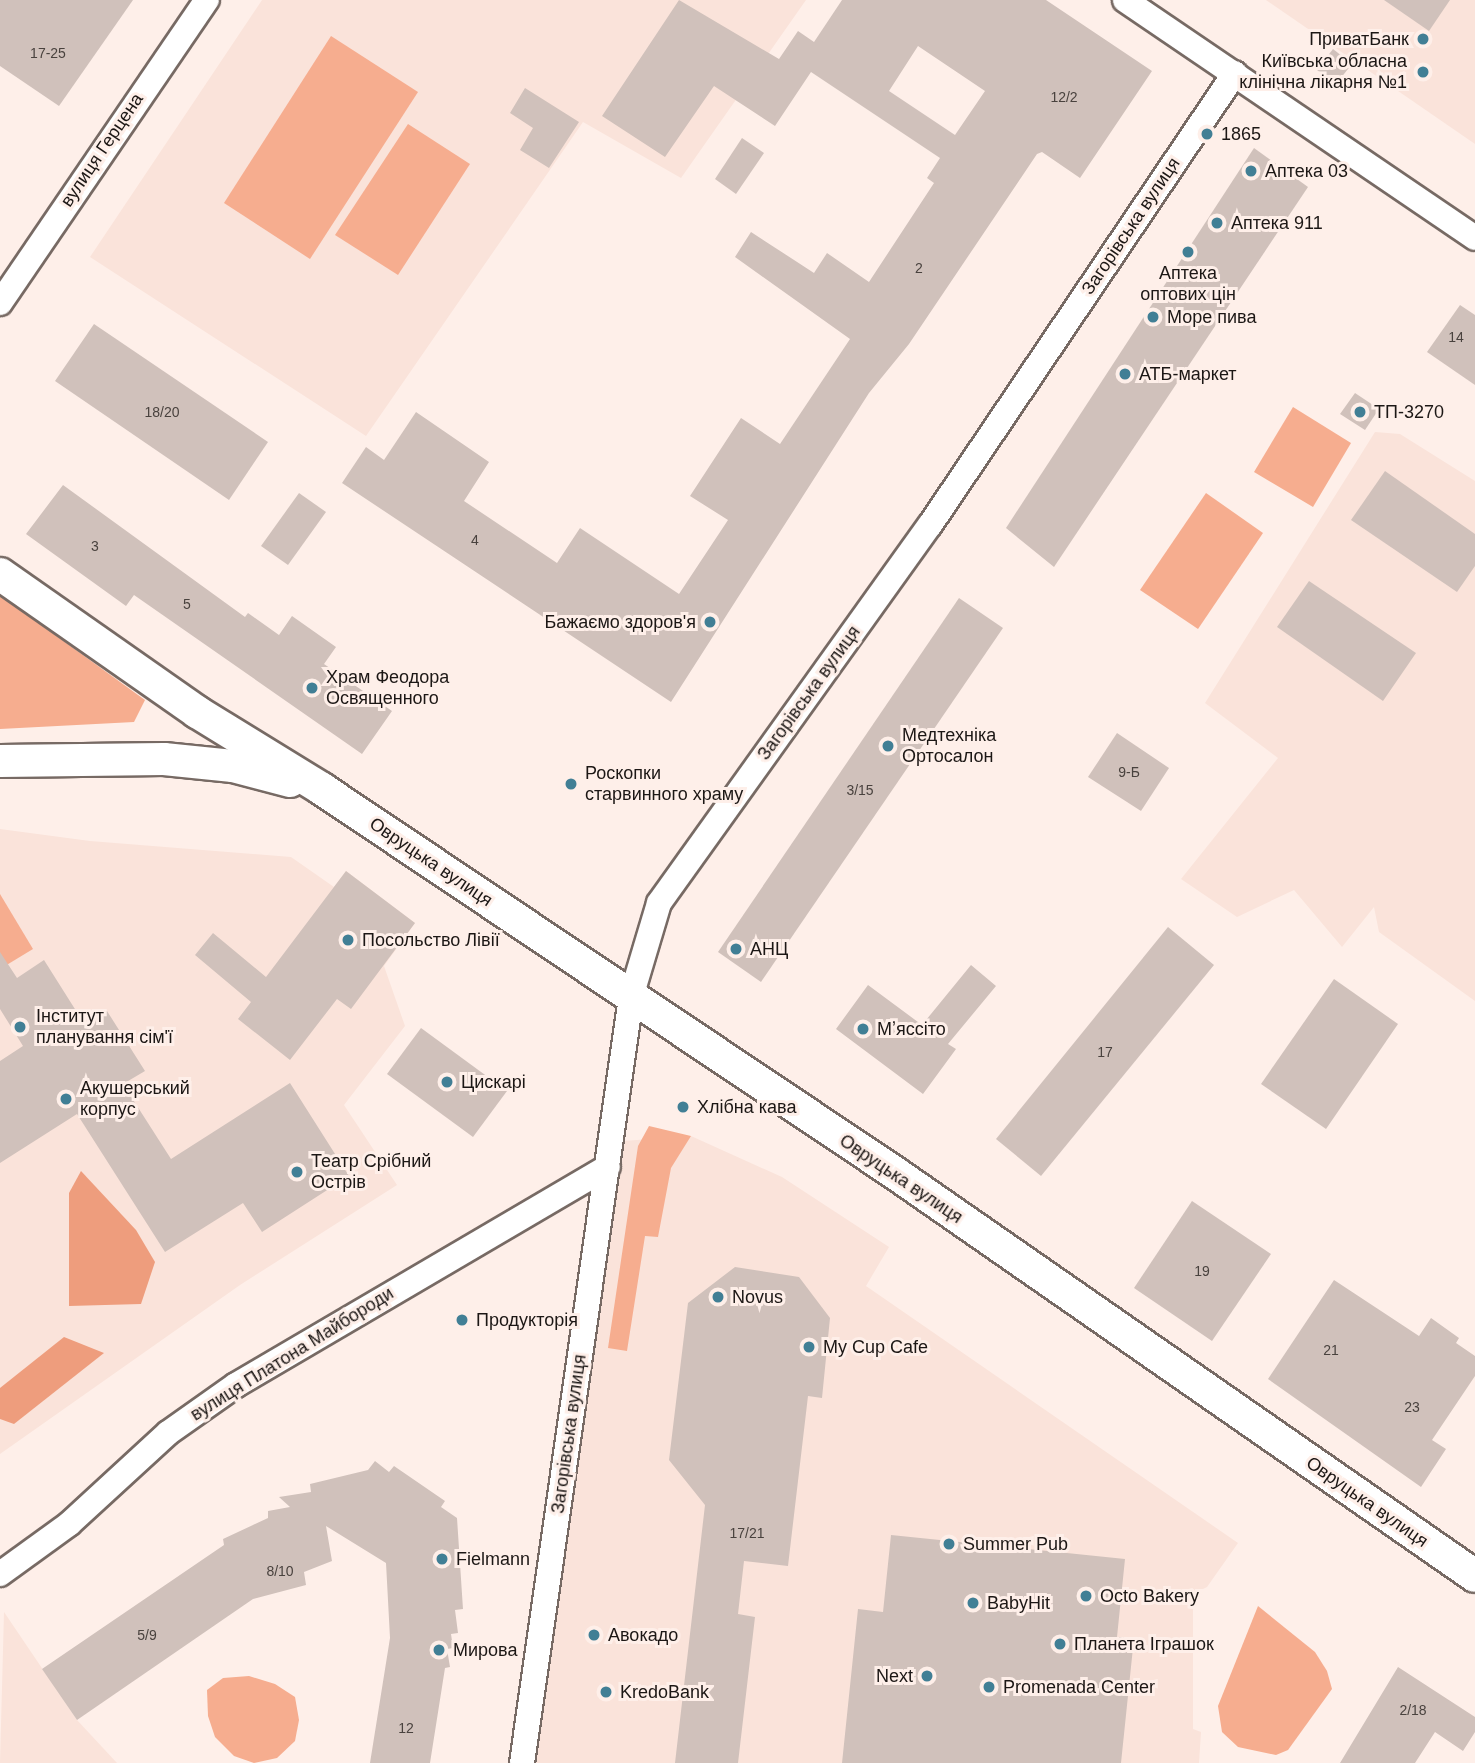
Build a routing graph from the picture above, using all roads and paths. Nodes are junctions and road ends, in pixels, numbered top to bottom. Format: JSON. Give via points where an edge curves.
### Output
{"nodes":[{"id":1,"x":206,"y":0,"type":"edge"},
{"id":2,"x":1125,"y":0,"type":"edge"},
{"id":3,"x":1235,"y":74,"type":"junction"},
{"id":4,"x":1475,"y":239,"type":"edge"},
{"id":5,"x":0,"y":303,"type":"edge"},
{"id":6,"x":0,"y":574,"type":"edge"},
{"id":7,"x":0,"y":761,"type":"edge"},
{"id":8,"x":322,"y":789,"type":"junction"},
{"id":9,"x":631,"y":997,"type":"junction"},
{"id":10,"x":608,"y":1167,"type":"junction"},
{"id":11,"x":0,"y":1574,"type":"edge"},
{"id":12,"x":1475,"y":1576,"type":"edge"},
{"id":13,"x":522,"y":1763,"type":"edge"}],
"edges":[{"from":1,"to":5,"type":"street","name":"вулиця Герцена"},
{"from":2,"to":3,"type":"street"},
{"from":3,"to":4,"type":"street"},
{"from":3,"to":9,"type":"street","name":"Загорівська вулиця","via":[[930,525],[659,903]]},
{"from":6,"to":8,"type":"street","name":"Овруцька вулиця","via":[[197,712]]},
{"from":7,"to":8,"type":"street","name":"Овруцька вулиця","via":[[164,759],[233,766]]},
{"from":8,"to":9,"type":"street","name":"Овруцька вулиця"},
{"from":9,"to":10,"type":"street","name":"Загорівська вулиця"},
{"from":9,"to":12,"type":"street","name":"Овруцька вулиця","via":[[906,1181]]},
{"from":10,"to":11,"type":"street","name":"вулиця Платона Майбороди","via":[[236,1385],[168,1433],[69,1524]]},
{"from":10,"to":13,"type":"street","name":"Загорівська вулиця"}]}
